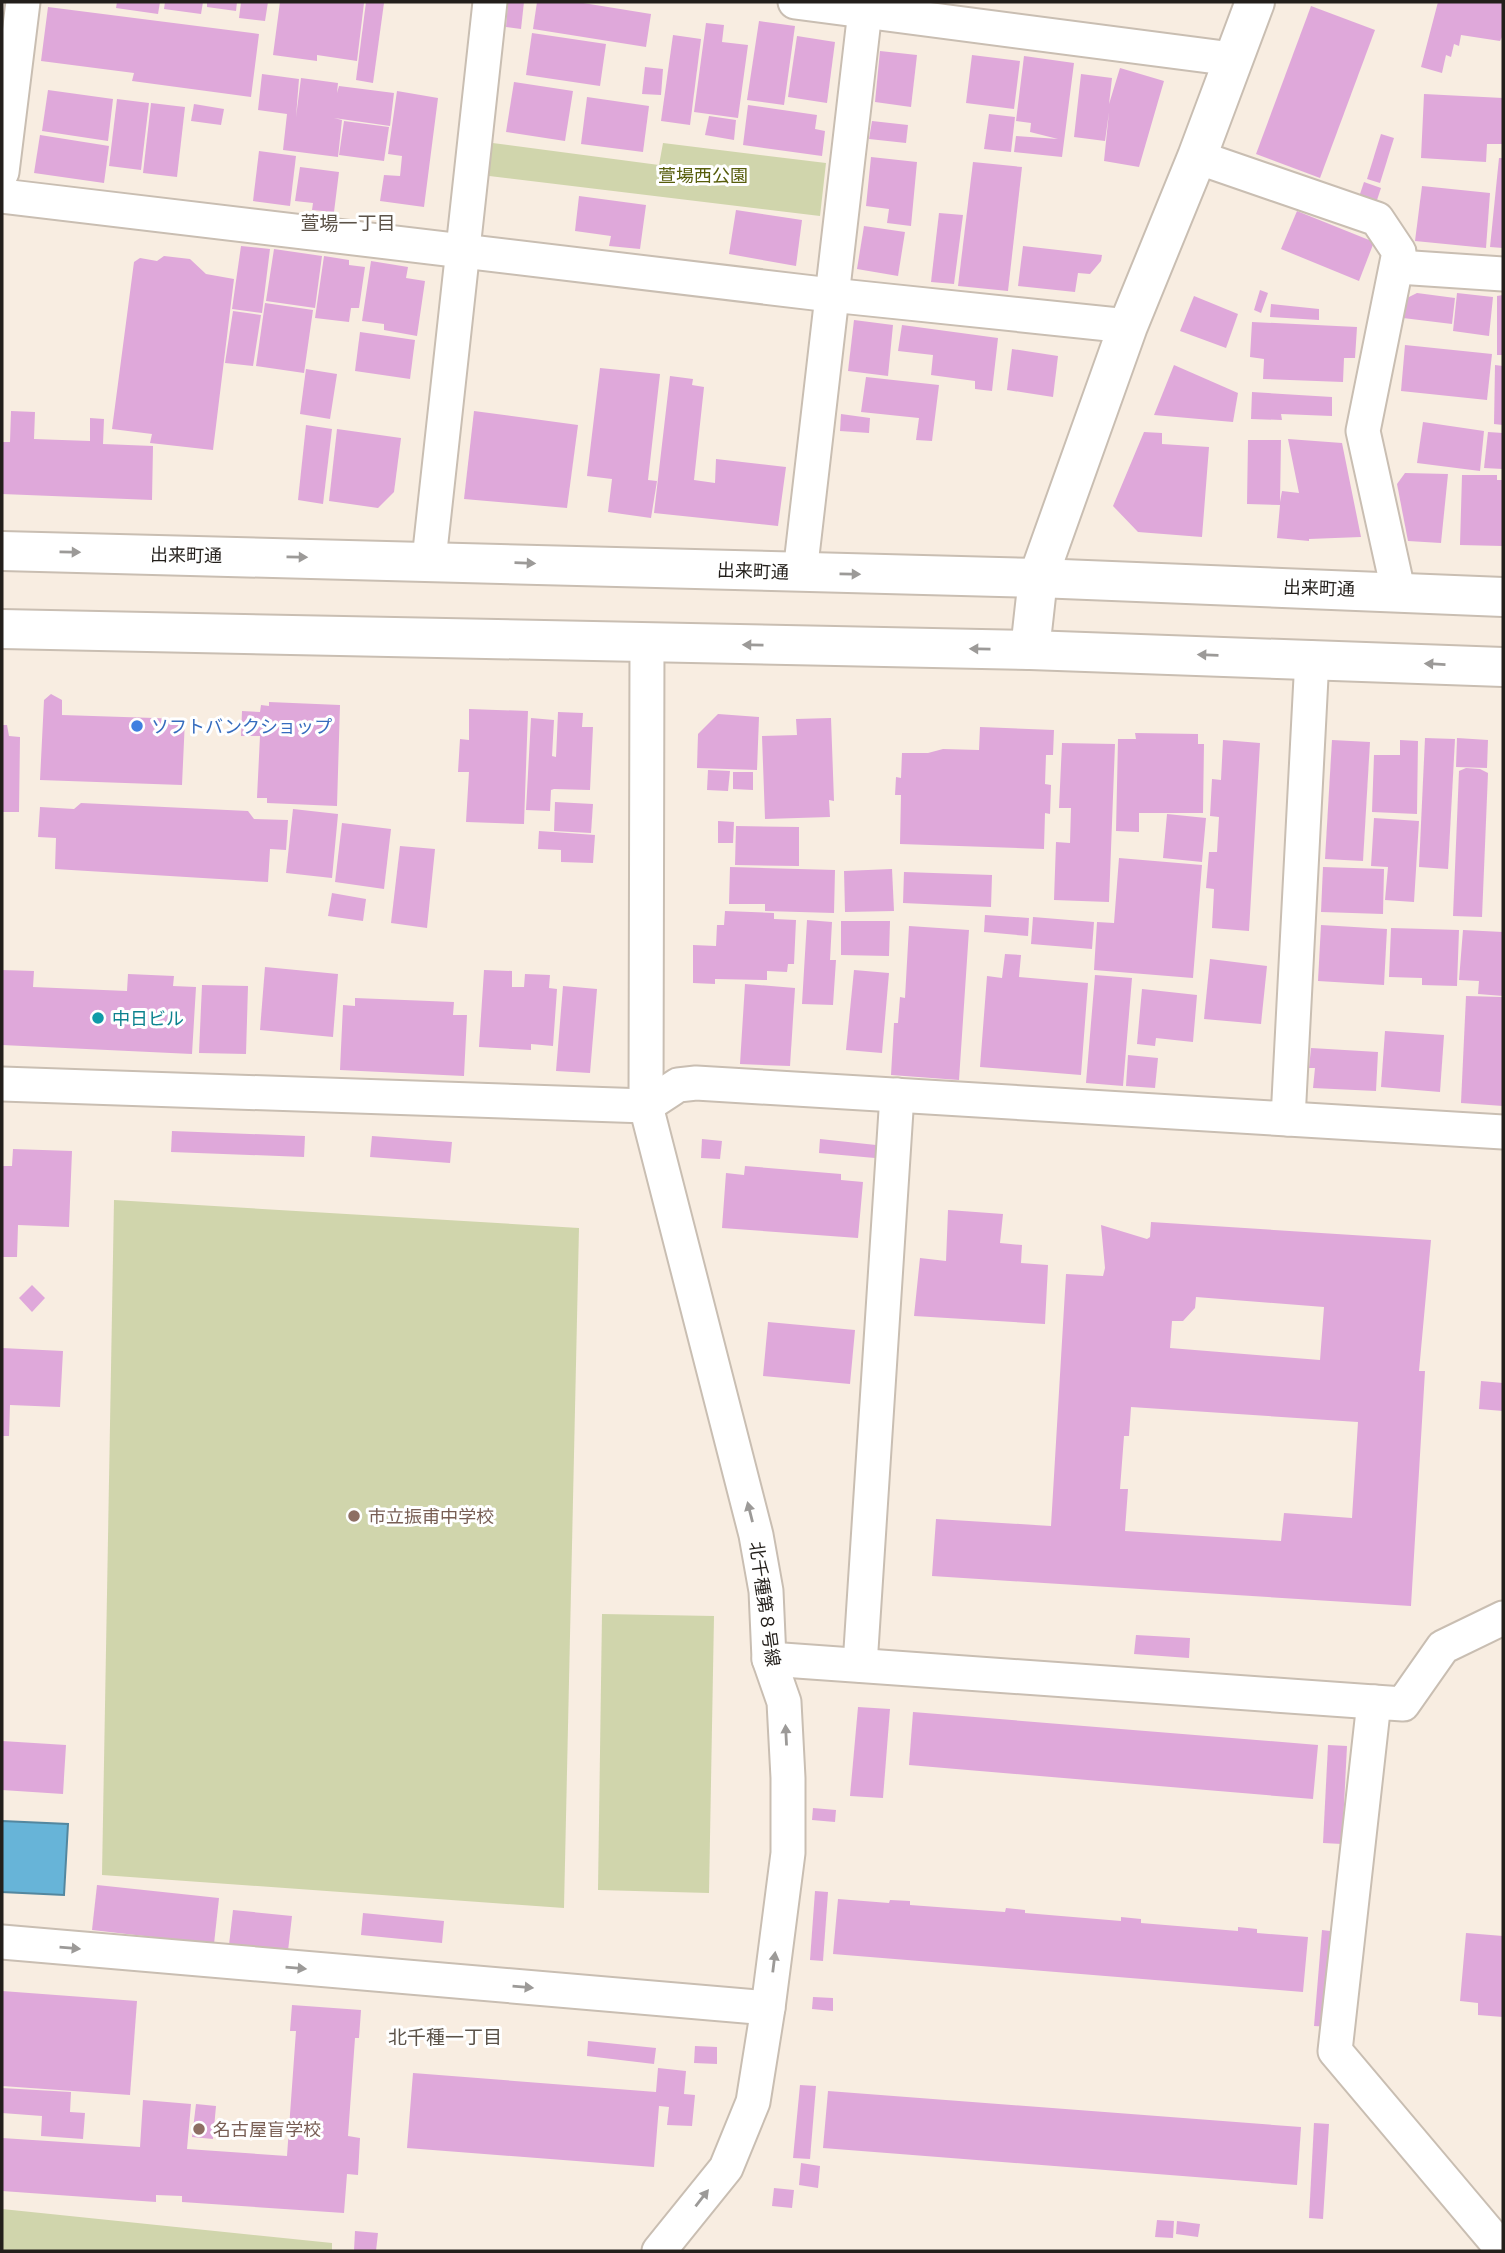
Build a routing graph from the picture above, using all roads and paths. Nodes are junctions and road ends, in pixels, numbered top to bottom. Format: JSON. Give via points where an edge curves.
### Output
{"nodes":[{"id":1,"x":23,"y":2,"type":"edge"},
{"id":2,"x":490,"y":2,"type":"edge"},
{"id":3,"x":795,"y":2,"type":"edge"},
{"id":4,"x":1255,"y":2,"type":"edge"},
{"id":5,"x":866,"y":6,"type":"edge"},
{"id":6,"x":1232,"y":59,"type":"junction"},
{"id":7,"x":1197,"y":157,"type":"junction"},
{"id":8,"x":2,"y":172,"type":"edge"},
{"id":9,"x":2,"y":196,"type":"edge"},
{"id":10,"x":462,"y":250,"type":"junction"},
{"id":11,"x":1398,"y":267,"type":"junction"},
{"id":12,"x":1503,"y":274,"type":"edge"},
{"id":13,"x":831,"y":295,"type":"junction"},
{"id":14,"x":1128,"y":326,"type":"junction"},
{"id":15,"x":2,"y":551,"type":"edge"},
{"id":16,"x":429,"y":560,"type":"junction"},
{"id":17,"x":800,"y":573,"type":"junction"},
{"id":18,"x":1038,"y":578,"type":"junction"},
{"id":19,"x":1398,"y":590,"type":"junction"},
{"id":20,"x":1503,"y":597,"type":"edge"},
{"id":21,"x":2,"y":629,"type":"edge"},
{"id":22,"x":647,"y":644,"type":"junction"},
{"id":23,"x":1030,"y":650,"type":"junction"},
{"id":24,"x":1312,"y":658,"type":"junction"},
{"id":25,"x":1503,"y":667,"type":"edge"},
{"id":26,"x":2,"y":1084,"type":"edge"},
{"id":27,"x":897,"y":1095,"type":"junction"},
{"id":28,"x":646,"y":1106,"type":"junction"},
{"id":29,"x":1288,"y":1119,"type":"junction"},
{"id":30,"x":1503,"y":1132,"type":"edge"},
{"id":31,"x":1503,"y":1618,"type":"edge"},
{"id":32,"x":769,"y":1659,"type":"junction"},
{"id":33,"x":860,"y":1665,"type":"junction"},
{"id":34,"x":1374,"y":1702,"type":"junction"},
{"id":35,"x":2,"y":1942,"type":"edge"},
{"id":36,"x":768,"y":2008,"type":"junction"},
{"id":37,"x":1503,"y":2250,"type":"edge"},
{"id":38,"x":659,"y":2251,"type":"edge"}],
"edges":[{"from":1,"to":8,"type":"street"},
{"from":2,"to":10,"type":"street"},
{"from":3,"to":5,"type":"street"},
{"from":4,"to":6,"type":"main road"},
{"from":5,"to":6,"type":"street"},
{"from":5,"to":13,"type":"street"},
{"from":6,"to":7,"type":"main road"},
{"from":7,"to":11,"type":"street","via":[[1377,219],[1399,252]]},
{"from":7,"to":14,"type":"main road"},
{"from":9,"to":10,"type":"street"},
{"from":10,"to":13,"type":"street"},
{"from":10,"to":16,"type":"street"},
{"from":11,"to":12,"type":"street"},
{"from":11,"to":19,"type":"street","via":[[1363,431]]},
{"from":13,"to":14,"type":"street"},
{"from":13,"to":17,"type":"street"},
{"from":14,"to":18,"type":"main road"},
{"from":15,"to":16,"type":"main road","name":"出来町通","one_way":true},
{"from":16,"to":17,"type":"main road","name":"出来町通","one_way":true},
{"from":17,"to":18,"type":"main road","name":"出来町通","one_way":true},
{"from":18,"to":19,"type":"main road","name":"出来町通"},
{"from":18,"to":23,"type":"main road"},
{"from":19,"to":20,"type":"main road","name":"出来町通"},
{"from":21,"to":22,"type":"main road"},
{"from":23,"to":22,"type":"main road","one_way":true},
{"from":22,"to":28,"type":"street","name":"北千種第８号線"},
{"from":24,"to":23,"type":"main road","one_way":true},
{"from":25,"to":24,"type":"main road","one_way":true},
{"from":24,"to":29,"type":"street"},
{"from":26,"to":28,"type":"street"},
{"from":27,"to":28,"type":"street","via":[[696,1083],[678,1085]]},
{"from":27,"to":29,"type":"street"},
{"from":27,"to":33,"type":"street"},
{"from":32,"to":28,"type":"street","name":"北千種第８号線","one_way":true,"via":[[766,1591],[756,1535]]},
{"from":29,"to":30,"type":"street"},
{"from":31,"to":34,"type":"street","via":[[1443,1647],[1403,1704]]},
{"from":32,"to":33,"type":"street"},
{"from":36,"to":32,"type":"street","name":"北千種第８号線","one_way":true,"via":[[788,1853],[784,1702]]},
{"from":33,"to":34,"type":"street"},
{"from":34,"to":37,"type":"street","via":[[1335,2051]]},
{"from":35,"to":36,"type":"street","one_way":true},
{"from":38,"to":36,"type":"street","name":"北千種第８号線","one_way":true,"via":[[726,2168],[753,2102]]}]}
